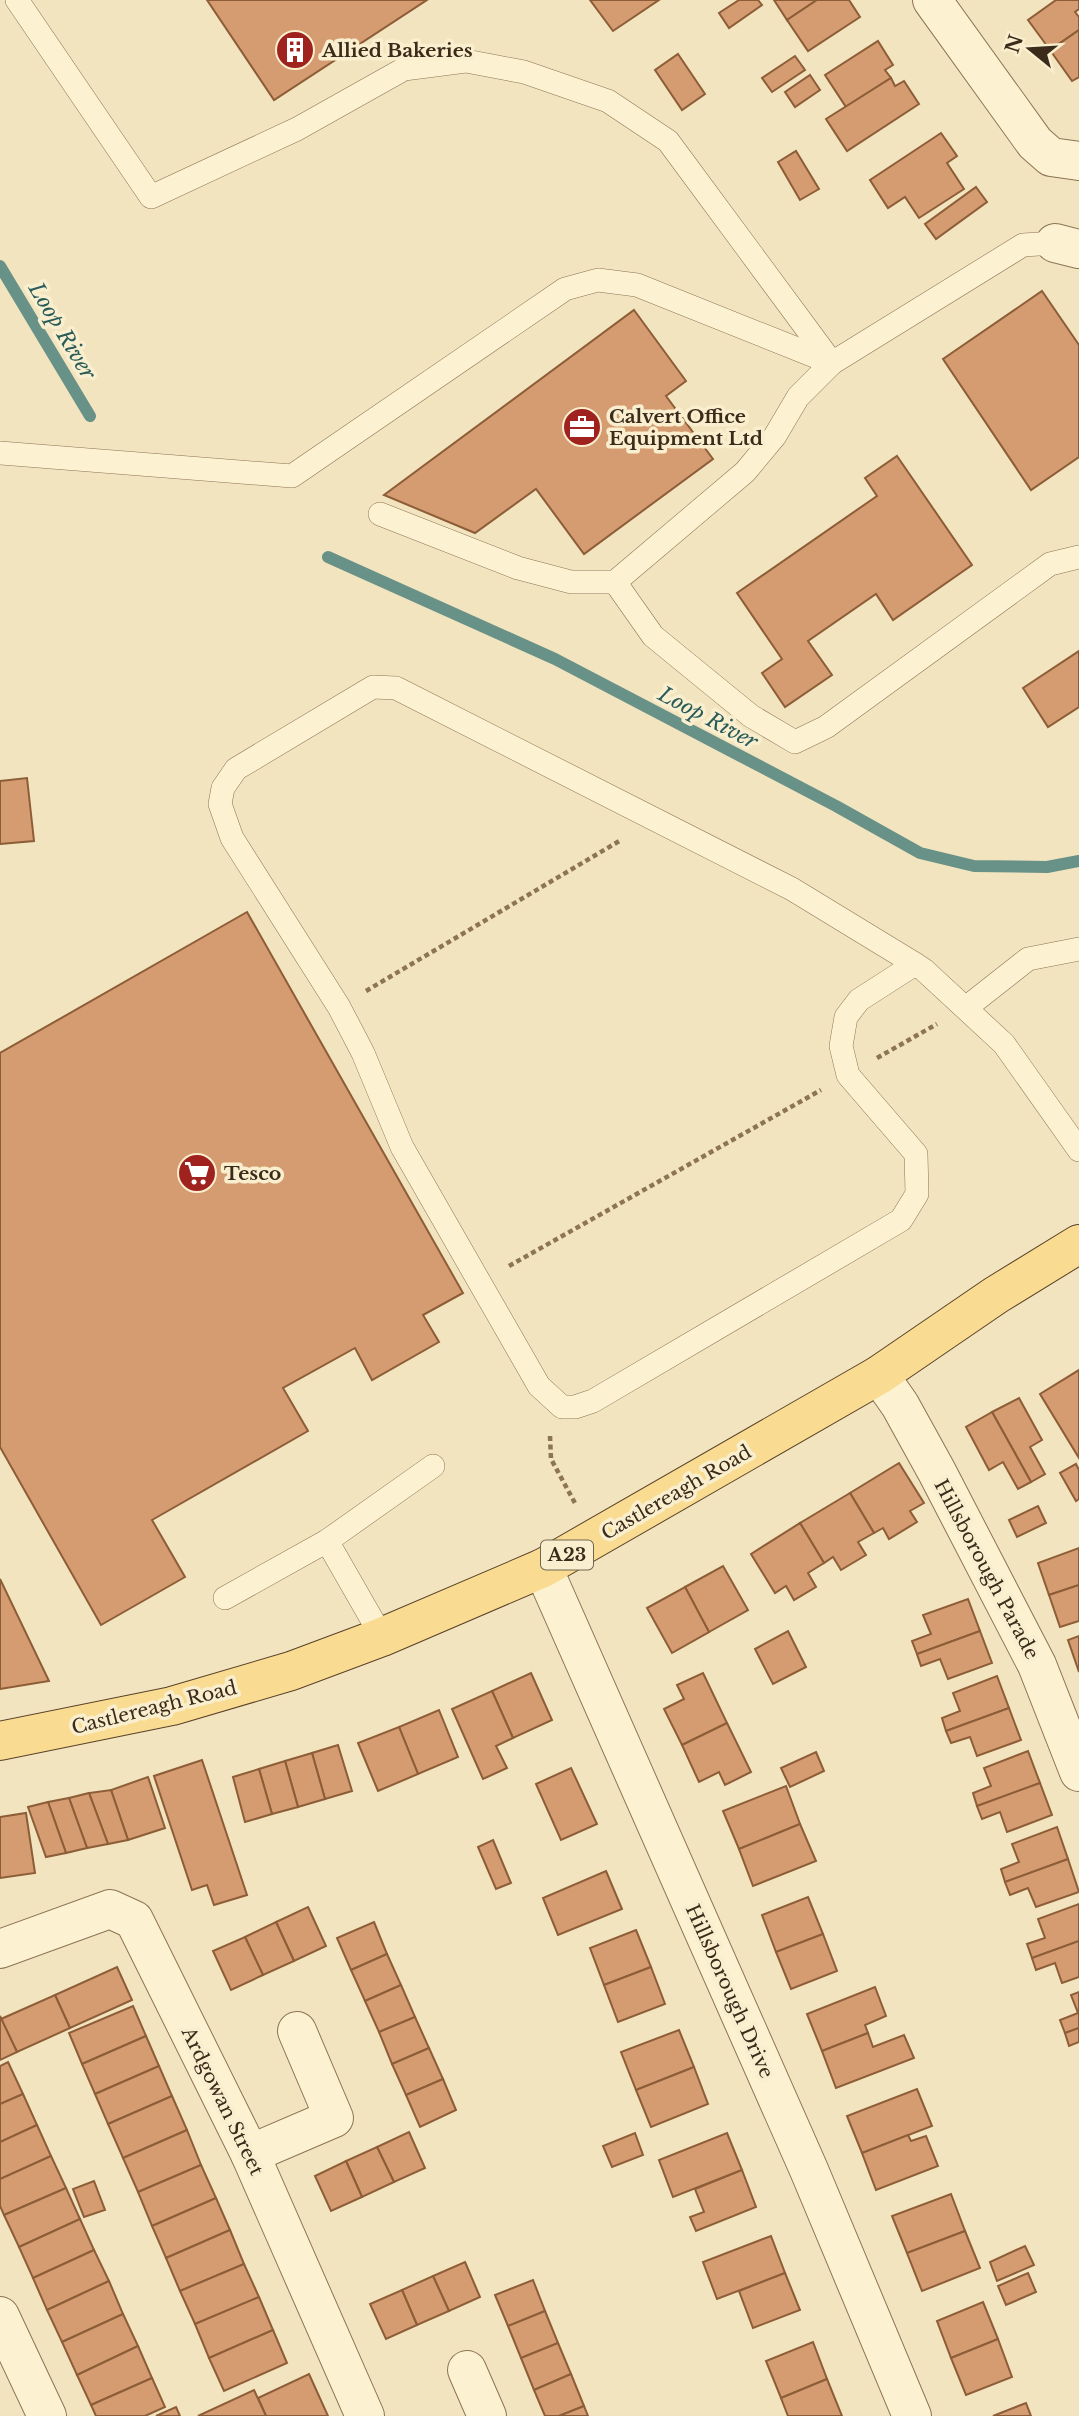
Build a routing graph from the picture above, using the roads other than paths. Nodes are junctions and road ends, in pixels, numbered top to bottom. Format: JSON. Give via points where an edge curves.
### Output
{"nodes":[{"id":1,"x":17,"y":0,"type":"edge"},
{"id":2,"x":932,"y":0,"type":"edge"},
{"id":3,"x":1074,"y":161,"type":"edge"},
{"id":4,"x":1067,"y":246,"type":"edge"},
{"id":5,"x":832,"y":363,"type":"junction"},
{"id":6,"x":0,"y":453,"type":"edge"},
{"id":7,"x":380,"y":514,"type":"dead end"},
{"id":8,"x":1079,"y":557,"type":"edge"},
{"id":9,"x":615,"y":582,"type":"junction"},
{"id":10,"x":1079,"y":949,"type":"edge"},
{"id":11,"x":915,"y":964,"type":"junction"},
{"id":12,"x":967,"y":1007,"type":"junction"},
{"id":13,"x":1079,"y":1150,"type":"edge"},
{"id":14,"x":1079,"y":1244,"type":"edge"},
{"id":15,"x":879,"y":1375,"type":"junction"},
{"id":16,"x":433,"y":1466,"type":"dead end"},
{"id":17,"x":327,"y":1541,"type":"junction"},
{"id":18,"x":543,"y":1568,"type":"junction"},
{"id":19,"x":225,"y":1598,"type":"dead end"},
{"id":20,"x":382,"y":1637,"type":"junction"},
{"id":21,"x":0,"y":1741,"type":"edge"},
{"id":22,"x":1079,"y":1772,"type":"edge"},
{"id":23,"x":0,"y":1949,"type":"edge"},
{"id":24,"x":297,"y":2031,"type":"dead end"},
{"id":25,"x":250,"y":2154,"type":"junction"},
{"id":26,"x":0,"y":2316,"type":"edge"},
{"id":27,"x":467,"y":2370,"type":"dead end"},
{"id":28,"x":47,"y":2416,"type":"edge"},
{"id":29,"x":365,"y":2416,"type":"edge"},
{"id":30,"x":487,"y":2416,"type":"edge"},
{"id":31,"x":912,"y":2416,"type":"edge"}],
"edges":[{"from":1,"to":5,"type":"lane","via":[[151,197],[298,129],[404,69],[466,61],[524,72],[608,101],[668,141]]},
{"from":2,"to":3,"type":"street","via":[[1035,143],[1051,157]]},
{"from":4,"to":5,"type":"lane","via":[[1023,245]]},
{"from":5,"to":6,"type":"lane","via":[[637,285],[598,280],[565,289],[292,476]]},
{"from":5,"to":9,"type":"lane","via":[[798,397],[775,436],[745,472]]},
{"from":7,"to":9,"type":"lane","via":[[518,568],[571,582]]},
{"from":8,"to":9,"type":"lane","via":[[1051,564],[826,727],[795,742],[751,716],[653,636]]},
{"from":10,"to":12,"type":"lane","via":[[1028,959]]},
{"from":11,"to":11,"type":"lane","via":[[859,1000],[846,1017],[841,1046],[848,1075],[916,1154],[917,1194],[901,1220],[593,1401],[562,1407],[538,1386],[402,1147],[339,1007],[232,838],[220,804],[223,788],[236,769],[373,687],[396,688],[824,907]]},
{"from":11,"to":12,"type":"lane"},
{"from":12,"to":13,"type":"lane","via":[[1004,1044]]},
{"from":14,"to":15,"type":"main road","name":"Castlereagh Road","number":"A23"},
{"from":15,"to":18,"type":"main road","name":"Castlereagh Road","number":"A23"},
{"from":15,"to":22,"type":"street","name":"Hillsborough Parade","via":[[937,1472],[1037,1665]]},
{"from":16,"to":17,"type":"lane"},
{"from":17,"to":19,"type":"lane"},
{"from":17,"to":20,"type":"lane"},
{"from":18,"to":20,"type":"main road","name":"Castlereagh Road","number":"A23"},
{"from":18,"to":31,"type":"street","name":"Hillsborough Drive","via":[[809,2170]]},
{"from":20,"to":21,"type":"main road","name":"Castlereagh Road","number":"A23","via":[[291,1671],[172,1706]]},
{"from":23,"to":25,"type":"street","name":"Ardgowan Street","via":[[110,1909],[134,1920]]},
{"from":24,"to":25,"type":"street","via":[[334,2118]]},
{"from":25,"to":29,"type":"street","name":"Ardgowan Street"},
{"from":26,"to":28,"type":"street"},
{"from":27,"to":30,"type":"street"}]}
